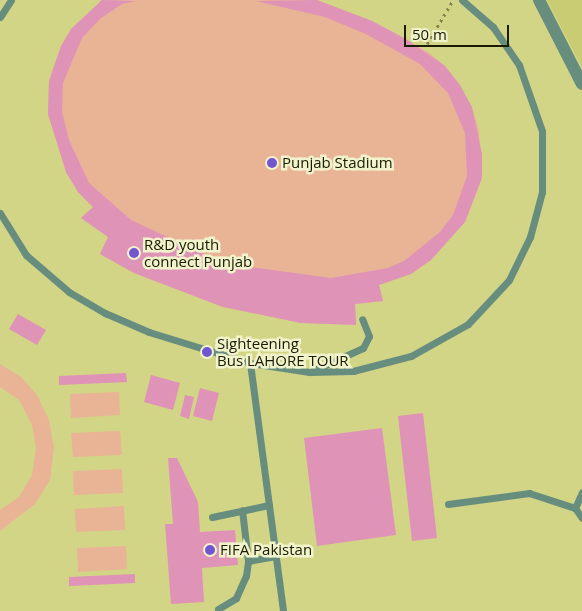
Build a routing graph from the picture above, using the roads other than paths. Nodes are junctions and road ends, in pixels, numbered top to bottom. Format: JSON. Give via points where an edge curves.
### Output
{"nodes":[{"id":1,"x":11,"y":0,"type":"edge"},
{"id":2,"x":462,"y":0,"type":"edge"},
{"id":3,"x":539,"y":0,"type":"edge"},
{"id":4,"x":0,"y":17,"type":"edge"},
{"id":5,"x":582,"y":84,"type":"edge"},
{"id":6,"x":0,"y":214,"type":"edge"},
{"id":7,"x":362,"y":319,"type":"dead end"},
{"id":8,"x":250,"y":363,"type":"junction"},
{"id":9,"x":310,"y":372,"type":"junction"},
{"id":10,"x":582,"y":492,"type":"edge"},
{"id":11,"x":448,"y":504,"type":"dead end"},
{"id":12,"x":269,"y":505,"type":"junction"},
{"id":13,"x":575,"y":508,"type":"junction"},
{"id":14,"x":242,"y":510,"type":"junction"},
{"id":15,"x":212,"y":517,"type":"dead end"},
{"id":16,"x":582,"y":518,"type":"edge"},
{"id":17,"x":276,"y":556,"type":"junction"},
{"id":18,"x":248,"y":561,"type":"junction"},
{"id":19,"x":218,"y":609,"type":"dead end"},
{"id":20,"x":283,"y":611,"type":"edge"}],
"edges":[{"from":1,"to":4,"type":"lane"},
{"from":2,"to":9,"type":"lane","via":[[493,27],[519,65],[542,131],[542,192],[530,237],[509,280],[468,324],[411,356],[353,371]]},
{"from":3,"to":5,"type":"street"},
{"from":6,"to":8,"type":"lane","via":[[26,255],[76,296],[149,332]]},
{"from":7,"to":9,"type":"lane","via":[[369,336],[363,348]]},
{"from":8,"to":9,"type":"lane"},
{"from":8,"to":12,"type":"lane"},
{"from":10,"to":13,"type":"lane"},
{"from":11,"to":13,"type":"lane","via":[[528,493]]},
{"from":12,"to":14,"type":"lane"},
{"from":12,"to":17,"type":"lane"},
{"from":13,"to":16,"type":"lane"},
{"from":14,"to":15,"type":"lane"},
{"from":14,"to":18,"type":"lane"},
{"from":17,"to":18,"type":"lane"},
{"from":17,"to":20,"type":"lane"},
{"from":18,"to":19,"type":"lane","via":[[246,576],[236,598]]}]}
